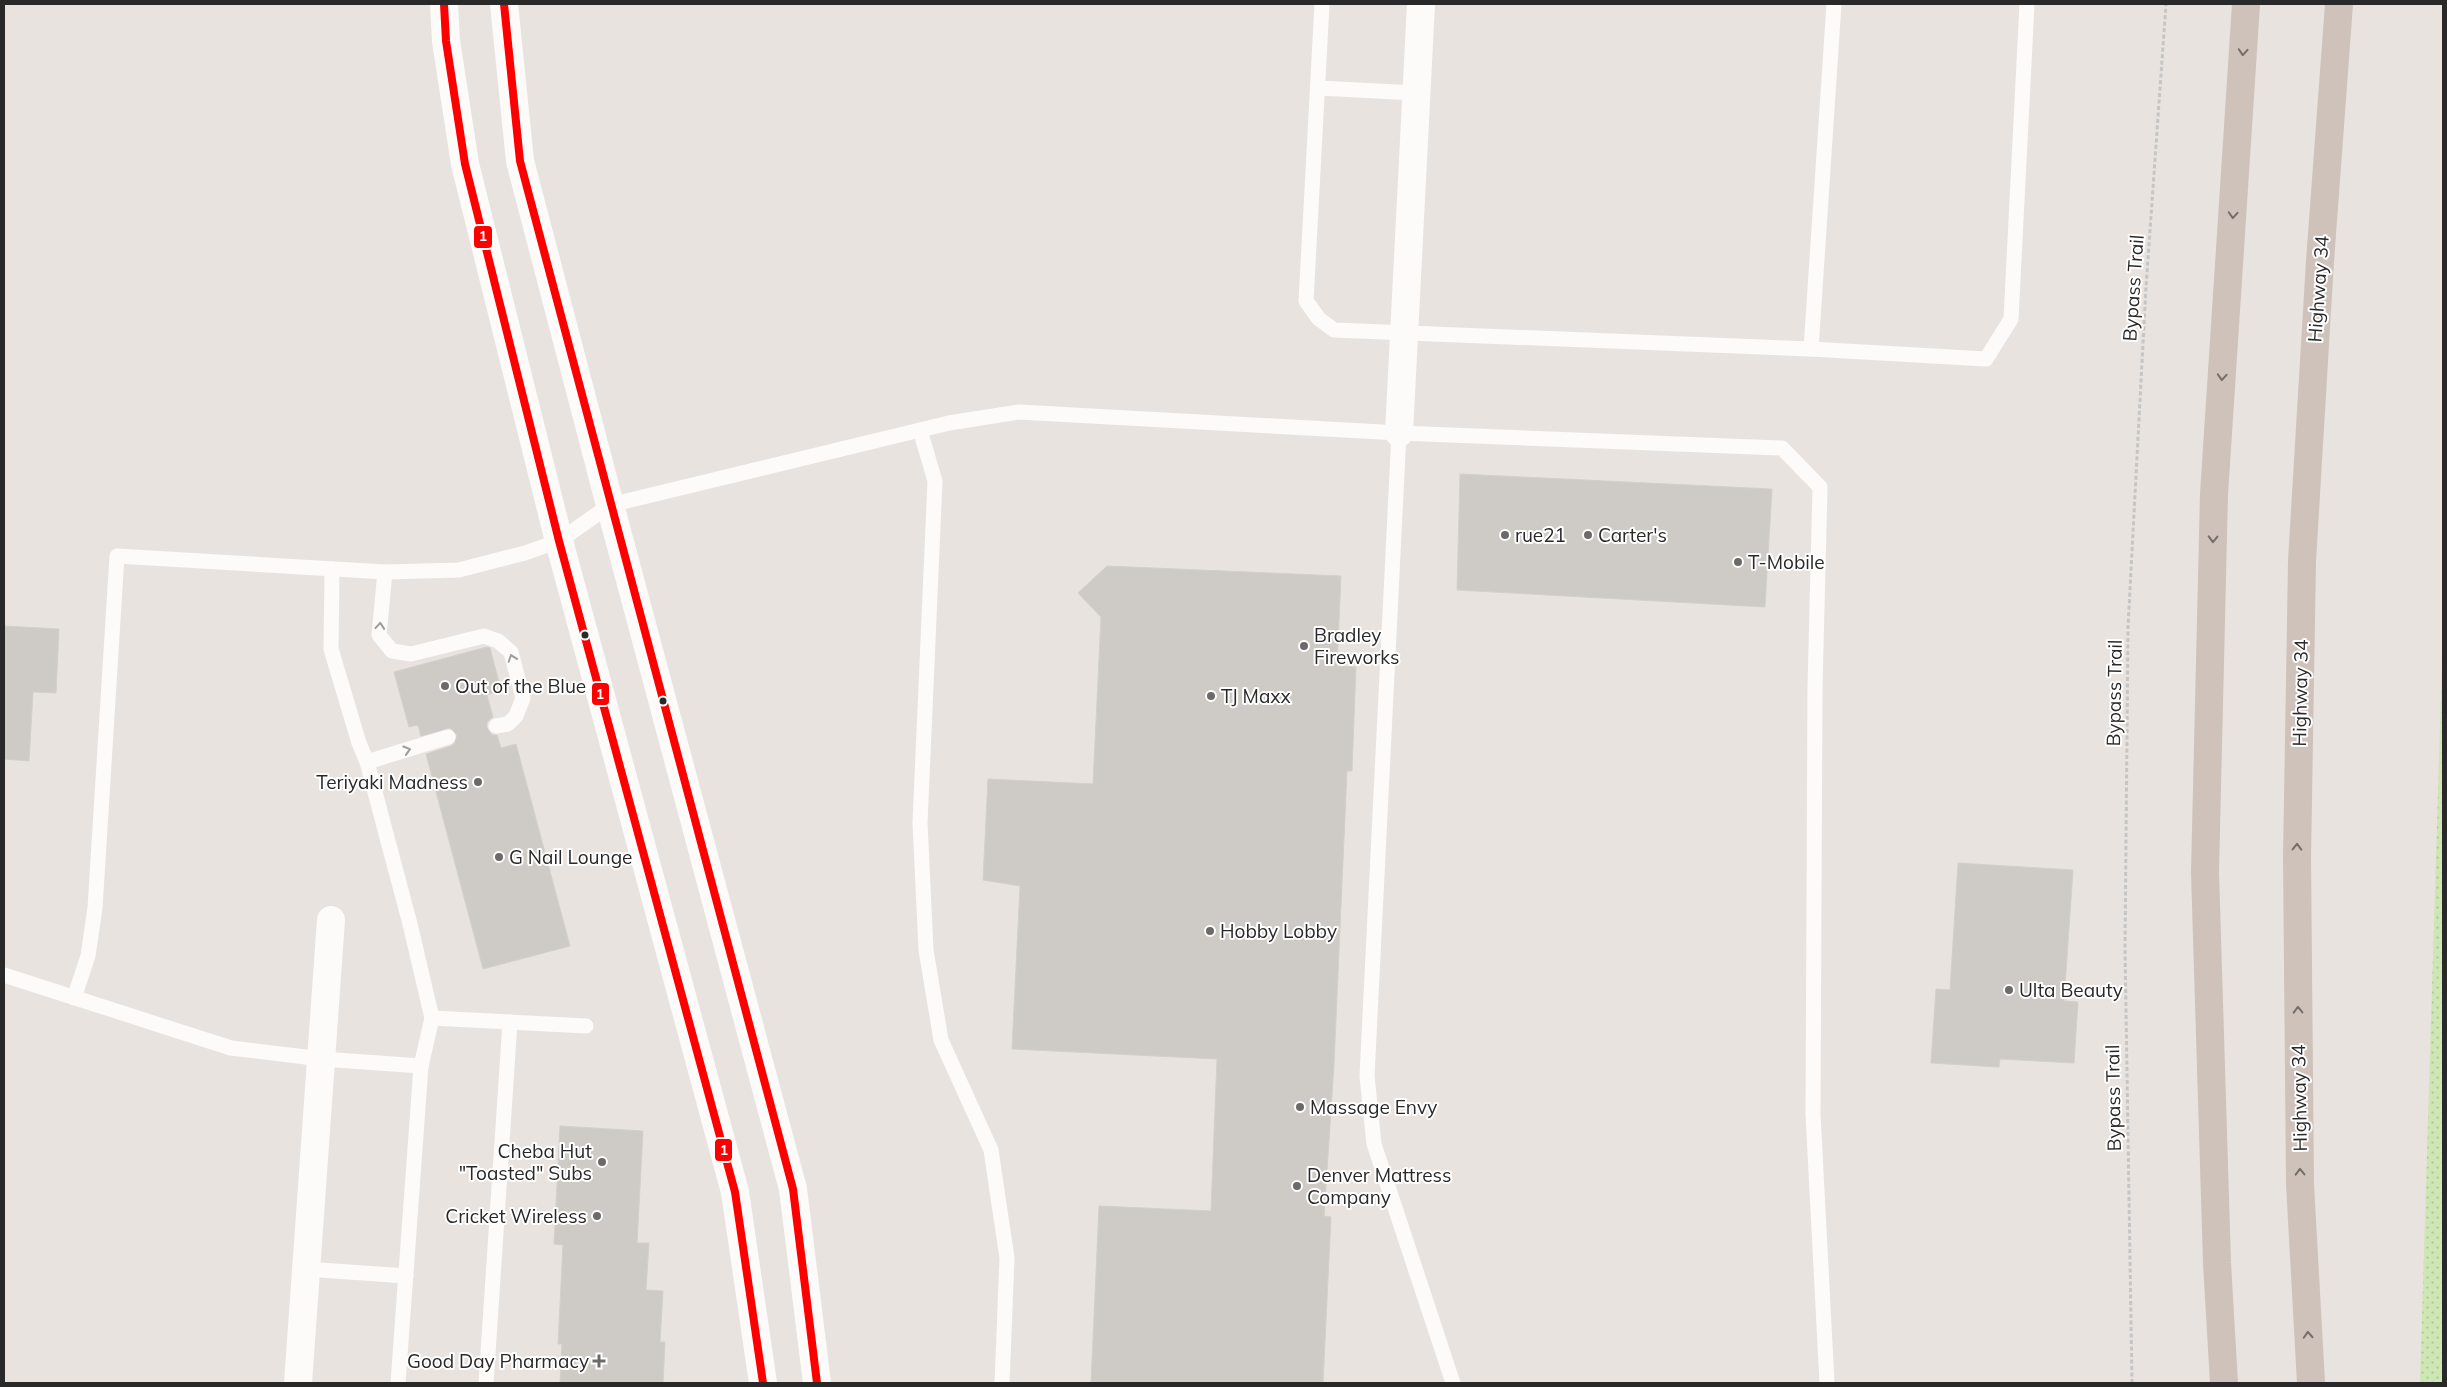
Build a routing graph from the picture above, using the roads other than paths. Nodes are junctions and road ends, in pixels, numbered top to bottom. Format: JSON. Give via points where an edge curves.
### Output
{"nodes":[{"id":1,"x":444,"y":4,"type":"edge"},
{"id":2,"x":504,"y":4,"type":"edge"},
{"id":3,"x":1322,"y":4,"type":"edge"},
{"id":4,"x":1421,"y":4,"type":"edge"},
{"id":5,"x":1834,"y":4,"type":"edge"},
{"id":6,"x":2027,"y":4,"type":"edge"},
{"id":7,"x":2246,"y":4,"type":"edge"},
{"id":8,"x":2339,"y":4,"type":"edge"},
{"id":9,"x":1318,"y":88,"type":"junction"},
{"id":10,"x":1416,"y":93,"type":"junction"},
{"id":11,"x":1404,"y":332,"type":"junction"},
{"id":12,"x":1811,"y":349,"type":"junction"},
{"id":13,"x":920,"y":430,"type":"junction"},
{"id":14,"x":1398,"y":432,"type":"junction"},
{"id":15,"x":610,"y":505,"type":"junction"},
{"id":16,"x":559,"y":541,"type":"junction"},
{"id":17,"x":332,"y":569,"type":"junction"},
{"id":18,"x":385,"y":572,"type":"junction"},
{"id":19,"x":496,"y":726,"type":"dead end"},
{"id":20,"x":448,"y":737,"type":"dead end"},
{"id":21,"x":367,"y":762,"type":"junction"},
{"id":22,"x":332,"y":920,"type":"dead end"},
{"id":23,"x":4,"y":975,"type":"edge"},
{"id":24,"x":74,"y":998,"type":"junction"},
{"id":25,"x":432,"y":1018,"type":"junction"},
{"id":26,"x":510,"y":1022,"type":"junction"},
{"id":27,"x":586,"y":1026,"type":"dead end"},
{"id":28,"x":322,"y":1059,"type":"junction"},
{"id":29,"x":421,"y":1066,"type":"junction"},
{"id":30,"x":306,"y":1269,"type":"junction"},
{"id":31,"x":406,"y":1276,"type":"junction"},
{"id":32,"x":298,"y":1383,"type":"edge"},
{"id":33,"x":398,"y":1383,"type":"edge"},
{"id":34,"x":486,"y":1383,"type":"edge"},
{"id":35,"x":763,"y":1383,"type":"edge"},
{"id":36,"x":816,"y":1383,"type":"edge"},
{"id":37,"x":1002,"y":1383,"type":"edge"},
{"id":38,"x":1452,"y":1383,"type":"edge"},
{"id":39,"x":1827,"y":1383,"type":"edge"},
{"id":40,"x":2224,"y":1383,"type":"edge"},
{"id":41,"x":2311,"y":1383,"type":"edge"}],
"edges":[{"from":1,"to":16,"type":"street","via":[[446,41],[465,164]]},
{"from":2,"to":15,"type":"street","via":[[520,161]]},
{"from":3,"to":9,"type":"lane"},
{"from":4,"to":10,"type":"street"},
{"from":5,"to":12,"type":"lane"},
{"from":6,"to":12,"type":"lane","via":[[2011,319],[1986,359]]},
{"from":7,"to":40,"type":"highway","one_way":true,"via":[[2214,494],[2205,872],[2217,1263]]},
{"from":41,"to":8,"type":"highway","name":"Highway 34","one_way":true,"via":[[2300,1154],[2297,858],[2302,561]]},
{"from":9,"to":10,"type":"lane"},
{"from":9,"to":11,"type":"lane","via":[[1306,301],[1319,319],[1334,330]]},
{"from":10,"to":11,"type":"street"},
{"from":11,"to":12,"type":"lane"},
{"from":11,"to":14,"type":"street"},
{"from":13,"to":14,"type":"lane","via":[[1019,412]]},
{"from":13,"to":15,"type":"lane"},
{"from":13,"to":37,"type":"lane","via":[[935,481],[920,823],[926,950],[941,1040],[991,1150],[1007,1258]]},
{"from":14,"to":38,"type":"lane","via":[[1367,1076],[1374,1144]]},
{"from":14,"to":39,"type":"lane","via":[[1782,448],[1820,487],[1815,706],[1813,1114]]},
{"from":15,"to":16,"type":"lane"},
{"from":15,"to":36,"type":"street","via":[[793,1189]]},
{"from":16,"to":18,"type":"lane","via":[[459,570]]},
{"from":16,"to":35,"type":"street","via":[[735,1192]]},
{"from":17,"to":18,"type":"lane"},
{"from":17,"to":21,"type":"lane","via":[[331,649]]},
{"from":17,"to":24,"type":"lane","via":[[117,556],[95,908],[88,956]]},
{"from":19,"to":18,"type":"lane","one_way":true,"via":[[508,724],[516,716],[523,698],[512,652],[498,641],[484,636],[411,654],[392,652],[379,635]]},
{"from":21,"to":20,"type":"lane","one_way":true},
{"from":21,"to":25,"type":"lane"},
{"from":22,"to":28,"type":"street"},
{"from":23,"to":24,"type":"lane"},
{"from":24,"to":28,"type":"lane","via":[[231,1048]]},
{"from":25,"to":26,"type":"lane"},
{"from":25,"to":29,"type":"lane"},
{"from":26,"to":27,"type":"lane"},
{"from":26,"to":34,"type":"lane"},
{"from":28,"to":29,"type":"lane"},
{"from":28,"to":30,"type":"street"},
{"from":29,"to":31,"type":"lane"},
{"from":30,"to":31,"type":"lane"},
{"from":30,"to":32,"type":"street"},
{"from":31,"to":33,"type":"lane"}]}
